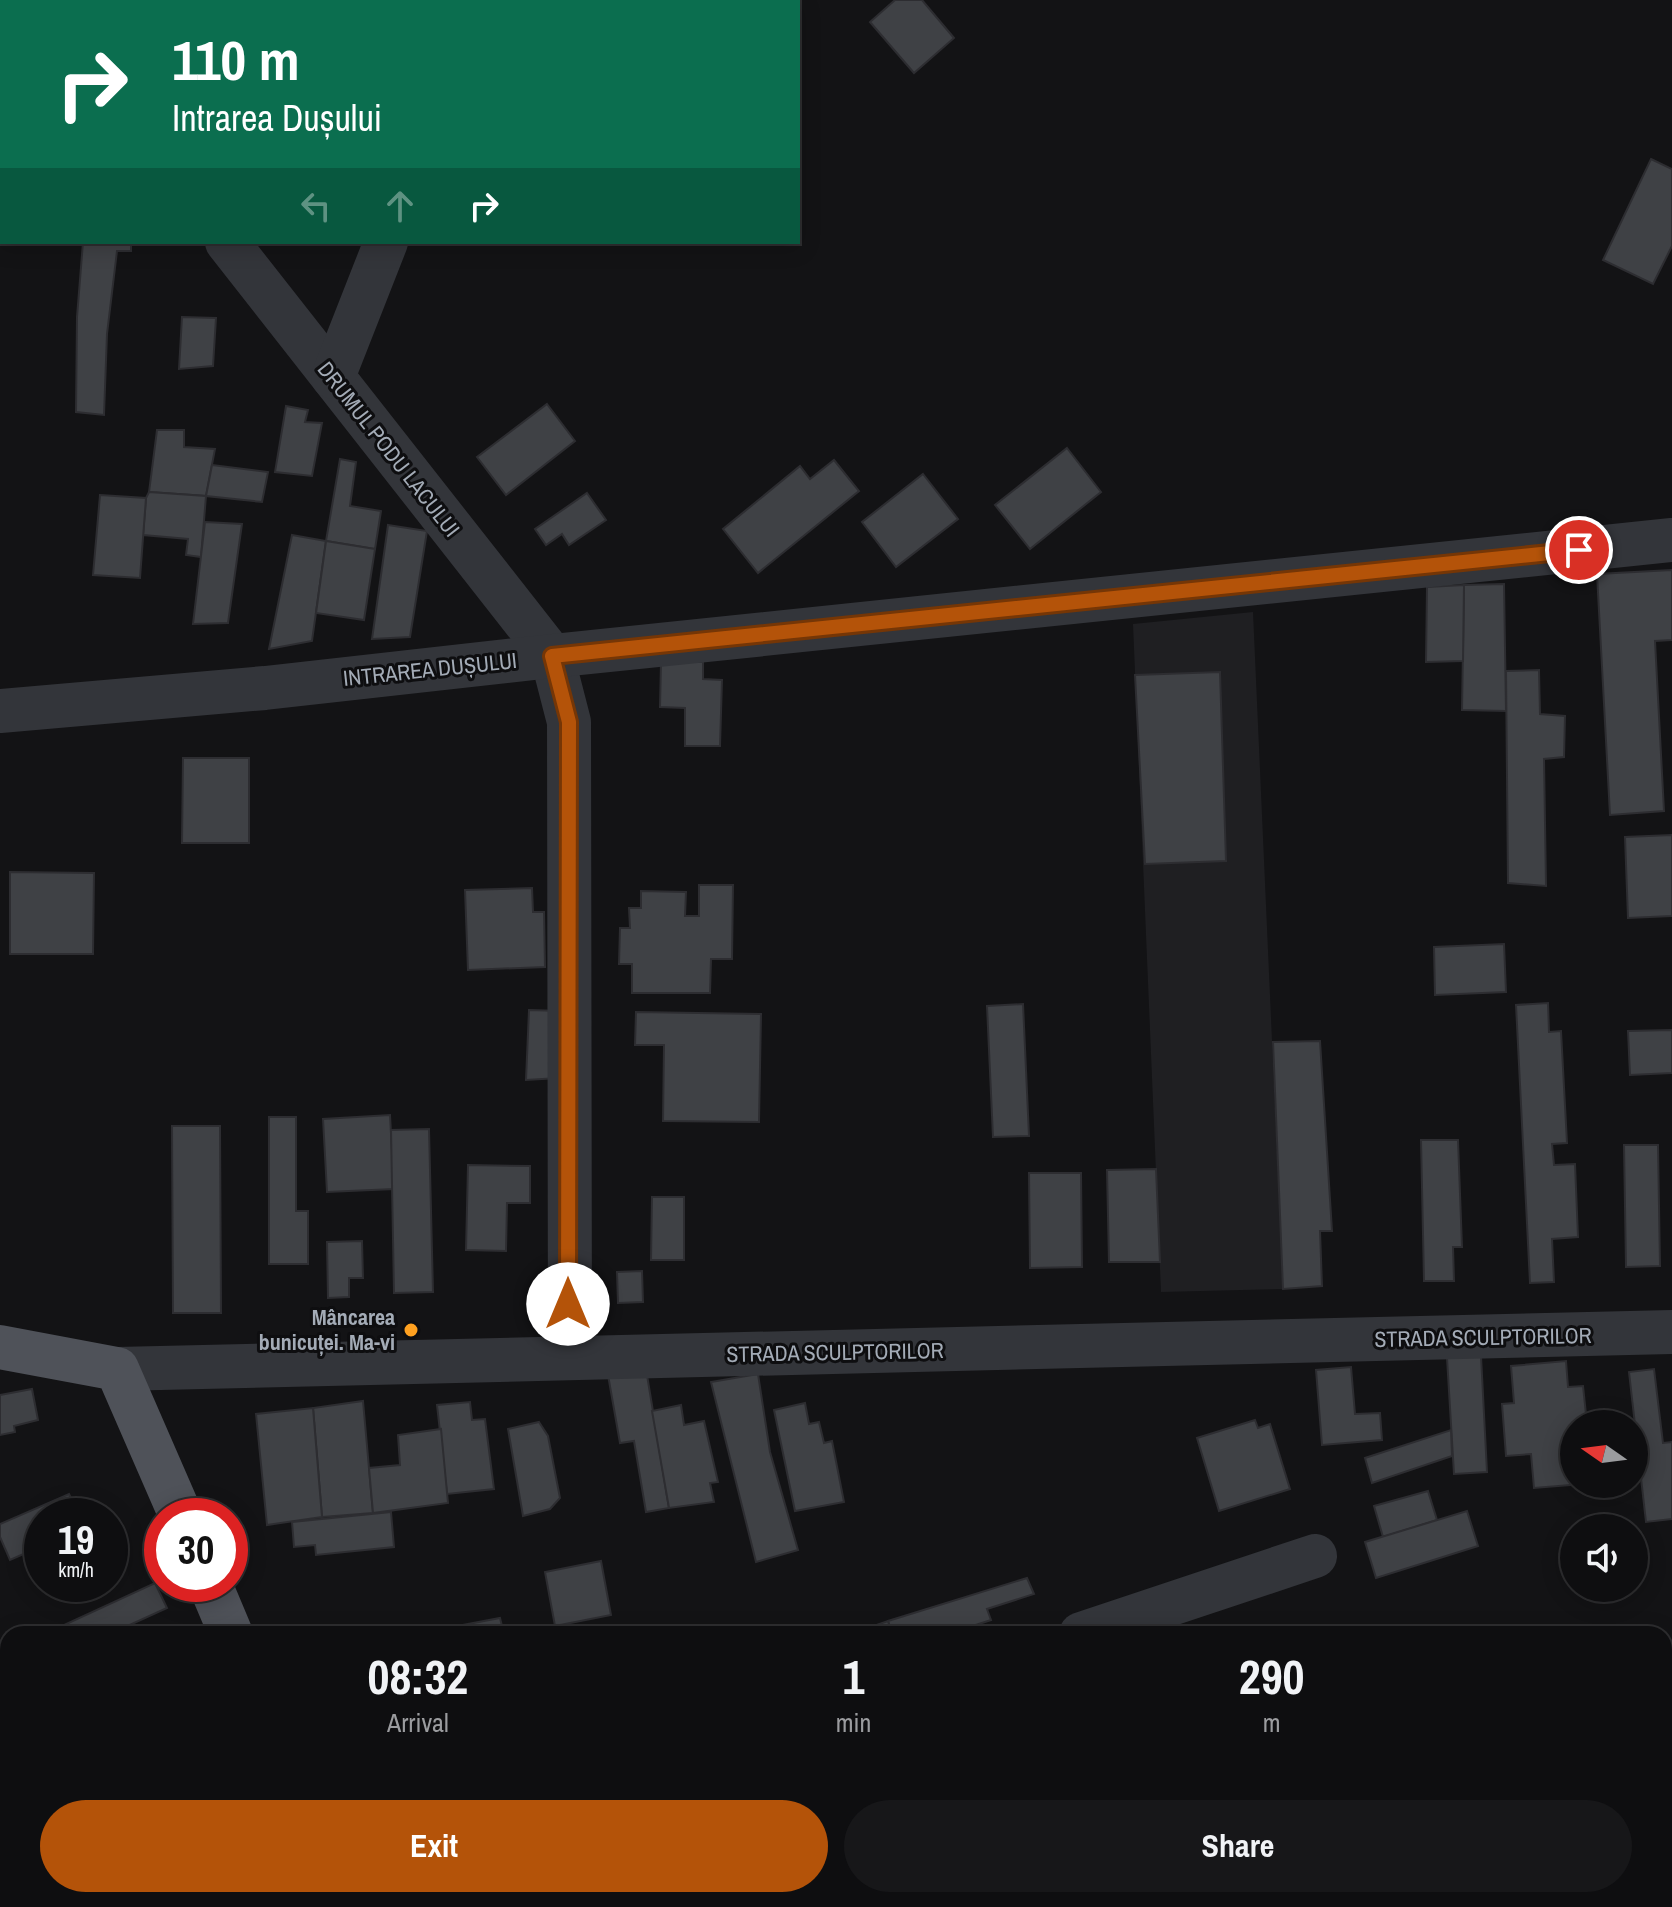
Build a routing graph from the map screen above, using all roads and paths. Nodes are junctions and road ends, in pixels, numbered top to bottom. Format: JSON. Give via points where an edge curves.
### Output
{"nodes":[{"id":1,"x":229,"y":244,"type":"edge"},
{"id":2,"x":385,"y":244,"type":"edge"},
{"id":3,"x":333,"y":377,"type":"junction"},
{"id":4,"x":1672,"y":540,"type":"edge"},
{"id":5,"x":552,"y":656,"type":"junction"},
{"id":6,"x":0,"y":711,"type":"edge"},
{"id":7,"x":1672,"y":1332,"type":"edge"},
{"id":8,"x":0,"y":1347,"type":"edge"},
{"id":9,"x":570,"y":1358,"type":"junction"},
{"id":10,"x":117,"y":1369,"type":"junction"},
{"id":11,"x":173,"y":1498,"type":"edge"},
{"id":12,"x":1315,"y":1556,"type":"dead end"},
{"id":13,"x":218,"y":1602,"type":"edge"},
{"id":14,"x":228,"y":1626,"type":"edge"},
{"id":15,"x":1105,"y":1626,"type":"edge"}],
"edges":[{"from":1,"to":3,"type":"street","name":"DRUMUL PODU LACULUI"},
{"from":2,"to":3,"type":"street"},
{"from":3,"to":5,"type":"street","name":"DRUMUL PODU LACULUI"},
{"from":4,"to":5,"type":"street","name":"INTRAREA DUȘULUI"},
{"from":5,"to":6,"type":"street","name":"INTRAREA DUȘULUI"},
{"from":5,"to":9,"type":"street","via":[[569,722]]},
{"from":7,"to":9,"type":"street","name":"STRADA SCULPTORILOR"},
{"from":8,"to":10,"type":"main road","name":"STRADA SCULPTORILOR"},
{"from":9,"to":10,"type":"street","name":"STRADA SCULPTORILOR"},
{"from":10,"to":11,"type":"main road"},
{"from":12,"to":15,"type":"street"},
{"from":13,"to":14,"type":"main road"}]}
